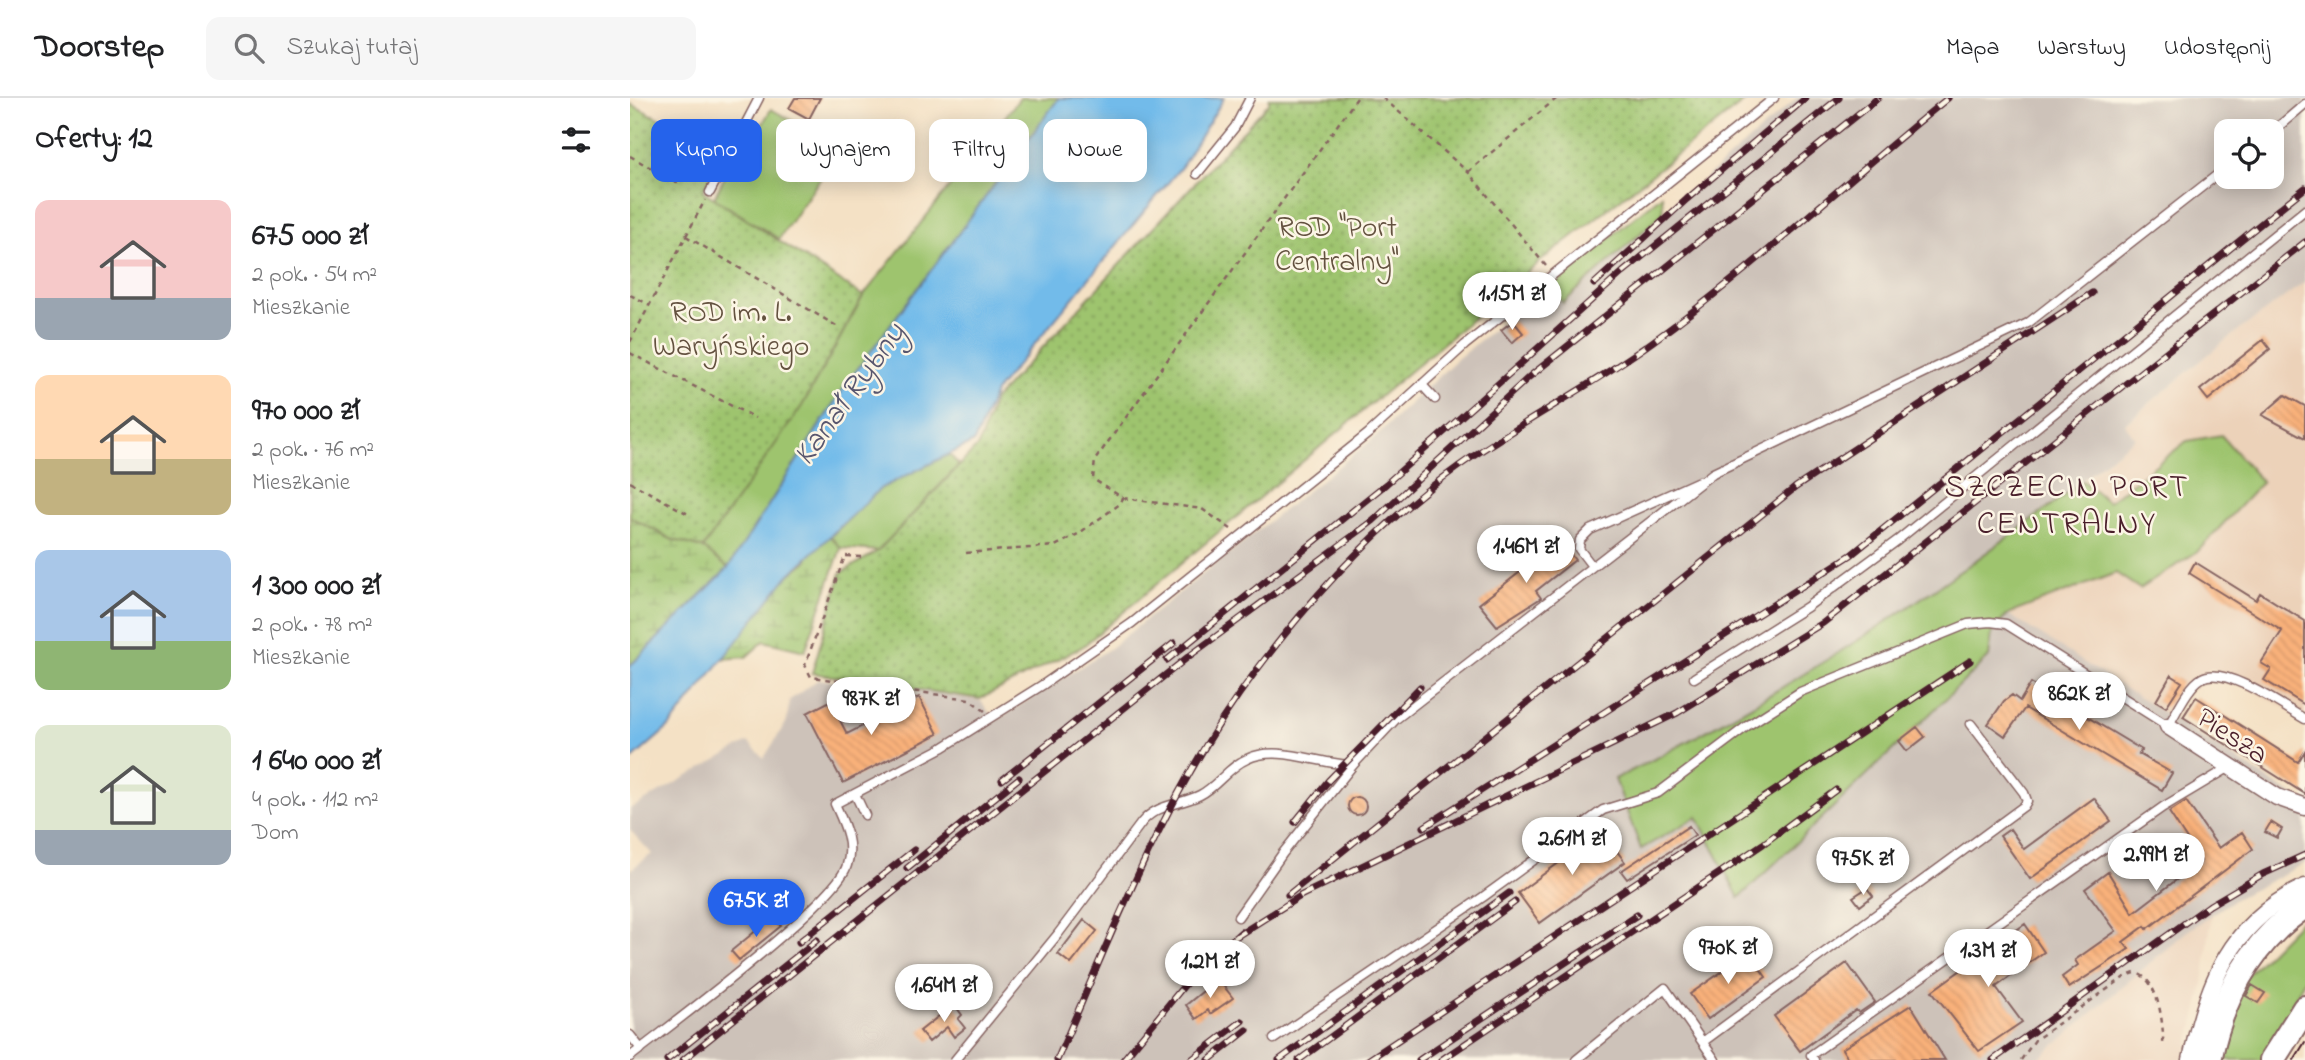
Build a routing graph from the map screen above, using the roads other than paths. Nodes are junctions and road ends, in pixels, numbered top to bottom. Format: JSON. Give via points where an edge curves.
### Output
{"nodes":[{"id":1,"x":759,"y":98,"type":"edge"},
{"id":2,"x":1250,"y":98,"type":"edge"},
{"id":3,"x":1774,"y":98,"type":"edge"},
{"id":4,"x":2305,"y":104,"type":"edge"},
{"id":5,"x":2284,"y":122,"type":"edge"},
{"id":6,"x":1197,"y":174,"type":"dead end"},
{"id":7,"x":2214,"y":177,"type":"edge"},
{"id":8,"x":710,"y":192,"type":"road end"},
{"id":9,"x":2305,"y":210,"type":"edge"},
{"id":10,"x":1422,"y":384,"type":"junction"},
{"id":11,"x":1435,"y":399,"type":"dead end"},
{"id":12,"x":1707,"y":478,"type":"junction"},
{"id":13,"x":1592,"y":566,"type":"junction"},
{"id":14,"x":1694,"y":678,"type":"dead end"},
{"id":15,"x":2305,"y":719,"type":"edge"},
{"id":16,"x":1971,"y":724,"type":"dead end"},
{"id":17,"x":2168,"y":726,"type":"junction"},
{"id":18,"x":1353,"y":765,"type":"junction"},
{"id":19,"x":2230,"y":767,"type":"junction"},
{"id":20,"x":855,"y":794,"type":"junction"},
{"id":21,"x":2305,"y":807,"type":"edge"},
{"id":22,"x":865,"y":815,"type":"dead end"},
{"id":23,"x":2305,"y":887,"type":"edge"},
{"id":24,"x":2305,"y":906,"type":"edge"},
{"id":25,"x":1238,"y":917,"type":"dead end"},
{"id":26,"x":2304,"y":1008,"type":"edge"},
{"id":27,"x":630,"y":1034,"type":"edge"},
{"id":28,"x":1274,"y":1039,"type":"dead end"},
{"id":29,"x":1704,"y":1041,"type":"junction"},
{"id":30,"x":641,"y":1049,"type":"junction"},
{"id":31,"x":630,"y":1058,"type":"edge"},
{"id":32,"x":955,"y":1060,"type":"edge"},
{"id":33,"x":1576,"y":1060,"type":"edge"},
{"id":34,"x":1715,"y":1060,"type":"edge"},
{"id":35,"x":1814,"y":1060,"type":"edge"},
{"id":36,"x":2191,"y":1060,"type":"edge"},
{"id":37,"x":2209,"y":1060,"type":"edge"},
{"id":38,"x":2273,"y":1060,"type":"edge"}],
"edges":[{"from":1,"to":8,"type":"lane"},
{"from":2,"to":6,"type":"lane","via":[[1235,127]]},
{"from":3,"to":10,"type":"lane"},
{"from":4,"to":5,"type":"lane"},
{"from":7,"to":12,"type":"lane","via":[[2028,323]]},
{"from":9,"to":14,"type":"lane","via":[[1898,540],[1807,607]]},
{"from":10,"to":11,"type":"lane"},
{"from":10,"to":20,"type":"lane","via":[[1359,441],[1132,623],[942,748]]},
{"from":12,"to":13,"type":"lane"},
{"from":12,"to":13,"type":"lane","via":[[1590,530],[1580,540],[1579,549]]},
{"from":13,"to":18,"type":"lane","via":[[1417,701]]},
{"from":15,"to":17,"type":"lane","via":[[2232,679],[2213,675],[2196,683]]},
{"from":16,"to":29,"type":"lane","via":[[2024,793],[2024,806]]},
{"from":17,"to":19,"type":"street","name":"Piesza"},
{"from":17,"to":28,"type":"lane","via":[[2006,624],[1968,624],[1800,692],[1746,726],[1658,793],[1602,810],[1483,898]]},
{"from":18,"to":25,"type":"lane"},
{"from":18,"to":32,"type":"lane","via":[[1256,756],[1236,765],[1202,794],[1154,811]]},
{"from":19,"to":21,"type":"street","name":"Piesza","via":[[2288,803]]},
{"from":19,"to":35,"type":"lane","via":[[2163,807],[1811,1055]]},
{"from":20,"to":22,"type":"lane"},
{"from":20,"to":30,"type":"lane","via":[[835,804],[849,835],[848,863],[838,881],[776,939]]},
{"from":23,"to":36,"type":"street","via":[[2260,916],[2227,953],[2205,999]]},
{"from":24,"to":37,"type":"main road","via":[[2251,956],[2222,1010]]},
{"from":26,"to":38,"type":"main road"},
{"from":27,"to":30,"type":"lane"},
{"from":29,"to":33,"type":"lane","via":[[1665,988]]},
{"from":29,"to":34,"type":"lane"},
{"from":30,"to":31,"type":"lane"}]}
